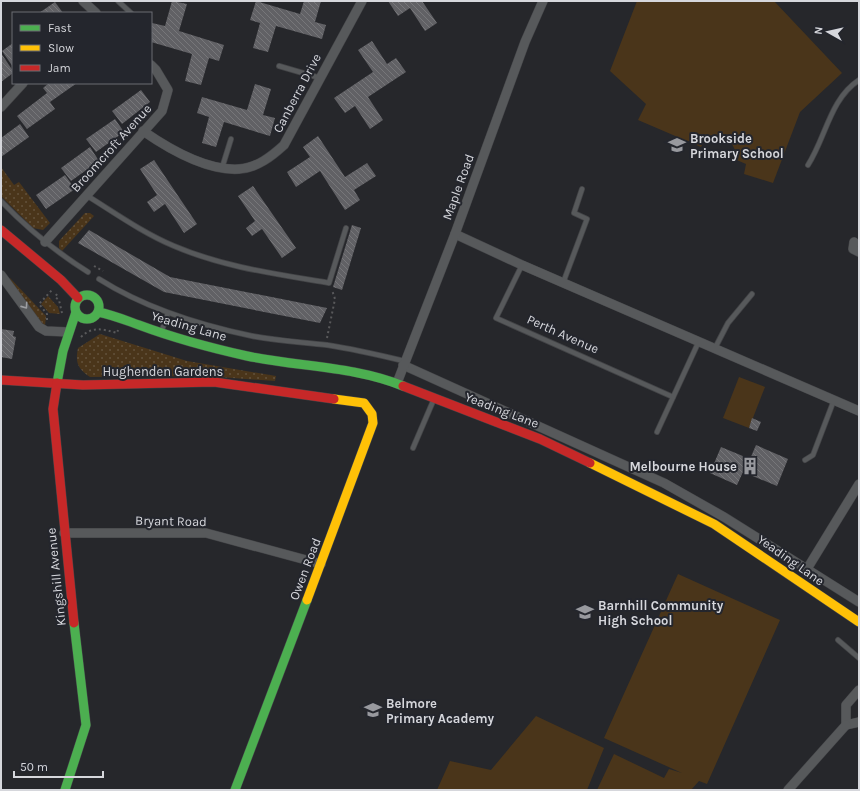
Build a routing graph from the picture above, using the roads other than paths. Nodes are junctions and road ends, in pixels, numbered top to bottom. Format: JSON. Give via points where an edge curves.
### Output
{"nodes":[{"id":1,"x":83,"y":1,"type":"edge"},
{"id":2,"x":118,"y":1,"type":"edge"},
{"id":3,"x":362,"y":1,"type":"edge"},
{"id":4,"x":543,"y":1,"type":"edge"},
{"id":5,"x":92,"y":12,"type":"edge"},
{"id":6,"x":130,"y":12,"type":"edge"},
{"id":7,"x":152,"y":66,"type":"edge"},
{"id":8,"x":279,"y":66,"type":"dead end"},
{"id":9,"x":320,"y":78,"type":"junction"},
{"id":10,"x":859,"y":80,"type":"edge"},
{"id":11,"x":22,"y":84,"type":"edge"},
{"id":12,"x":1,"y":107,"type":"edge"},
{"id":13,"x":143,"y":131,"type":"junction"},
{"id":14,"x":231,"y":139,"type":"dead end"},
{"id":15,"x":808,"y":165,"type":"dead end"},
{"id":16,"x":222,"y":168,"type":"junction"},
{"id":17,"x":582,"y":189,"type":"dead end"},
{"id":18,"x":86,"y":196,"type":"junction"},
{"id":19,"x":1,"y":200,"type":"edge"},
{"id":20,"x":346,"y":228,"type":"dead end"},
{"id":21,"x":1,"y":230,"type":"edge"},
{"id":22,"x":455,"y":234,"type":"junction"},
{"id":23,"x":45,"y":242,"type":"junction"},
{"id":24,"x":854,"y":242,"type":"dead end"},
{"id":25,"x":859,"y":252,"type":"edge"},
{"id":26,"x":522,"y":266,"type":"junction"},
{"id":27,"x":88,"y":272,"type":"dead end"},
{"id":28,"x":1,"y":276,"type":"edge"},
{"id":29,"x":99,"y":279,"type":"dead end"},
{"id":30,"x":563,"y":283,"type":"junction"},
{"id":31,"x":752,"y":294,"type":"dead end"},
{"id":32,"x":78,"y":298,"type":"junction"},
{"id":33,"x":76,"y":312,"type":"junction"},
{"id":34,"x":98,"y":312,"type":"junction"},
{"id":35,"x":168,"y":313,"type":"junction"},
{"id":36,"x":85,"y":319,"type":"junction"},
{"id":37,"x":68,"y":332,"type":"junction"},
{"id":38,"x":161,"y":333,"type":"junction"},
{"id":39,"x":699,"y":341,"type":"junction"},
{"id":40,"x":715,"y":348,"type":"junction"},
{"id":41,"x":63,"y":358,"type":"junction"},
{"id":42,"x":404,"y":363,"type":"junction"},
{"id":43,"x":1,"y":380,"type":"edge"},
{"id":44,"x":56,"y":383,"type":"junction"},
{"id":45,"x":397,"y":383,"type":"junction"},
{"id":46,"x":317,"y":396,"type":"joint"},
{"id":47,"x":435,"y":397,"type":"junction"},
{"id":48,"x":673,"y":397,"type":"junction"},
{"id":49,"x":834,"y":400,"type":"junction"},
{"id":50,"x":859,"y":411,"type":"edge"},
{"id":51,"x":657,"y":432,"type":"dead end"},
{"id":52,"x":413,"y":448,"type":"dead end"},
{"id":53,"x":805,"y":460,"type":"dead end"},
{"id":54,"x":859,"y":484,"type":"edge"},
{"id":55,"x":64,"y":533,"type":"junction"},
{"id":56,"x":321,"y":564,"type":"junction"},
{"id":57,"x":807,"y":570,"type":"junction"},
{"id":58,"x":859,"y":602,"type":"edge"},
{"id":59,"x":859,"y":622,"type":"edge"},
{"id":60,"x":838,"y":640,"type":"dead end"},
{"id":61,"x":859,"y":658,"type":"edge"},
{"id":62,"x":859,"y":690,"type":"edge"},
{"id":63,"x":859,"y":722,"type":"edge"},
{"id":64,"x":846,"y":725,"type":"junction"},
{"id":65,"x":65,"y":790,"type":"edge"},
{"id":66,"x":235,"y":790,"type":"edge"},
{"id":67,"x":788,"y":790,"type":"edge"}],
"edges":[{"from":1,"to":5,"type":"street"},
{"from":2,"to":6,"type":"lane"},
{"from":3,"to":9,"type":"street","name":"Canberra Drive"},
{"from":4,"to":22,"type":"street","name":"Maple Road","via":[[525,42]]},
{"from":7,"to":13,"type":"street","name":"Broomcroft Avenue","via":[[168,90],[162,111]]},
{"from":8,"to":9,"type":"lane"},
{"from":9,"to":16,"type":"street","name":"Canberra Drive","via":[[284,144],[271,157],[256,165],[240,169]]},
{"from":10,"to":15,"type":"lane","via":[[842,97],[834,110]]},
{"from":11,"to":12,"type":"street"},
{"from":13,"to":16,"type":"street","name":"Canberra Drive","via":[[167,148]]},
{"from":13,"to":18,"type":"street","name":"Broomcroft Avenue"},
{"from":14,"to":16,"type":"lane"},
{"from":17,"to":30,"type":"lane","via":[[574,213],[587,219]]},
{"from":18,"to":20,"type":"lane","via":[[146,232],[208,259],[267,273],[329,283]]},
{"from":18,"to":23,"type":"street","name":"Broomcroft Avenue"},
{"from":19,"to":23,"type":"lane"},
{"from":21,"to":32,"type":"street","via":[[61,280]]},
{"from":22,"to":26,"type":"street"},
{"from":22,"to":42,"type":"street","name":"Maple Road"},
{"from":23,"to":27,"type":"lane"},
{"from":24,"to":25,"type":"street","via":[[853,249]]},
{"from":26,"to":30,"type":"street"},
{"from":26,"to":48,"type":"lane","name":"Perth Avenue","via":[[496,318]]},
{"from":28,"to":37,"type":"street","one_way":true,"via":[[39,327],[47,331]]},
{"from":29,"to":35,"type":"lane"},
{"from":30,"to":39,"type":"street"},
{"from":31,"to":40,"type":"lane","via":[[728,323]]},
{"from":32,"to":33,"type":"street"},
{"from":32,"to":34,"type":"street","via":[[94,296],[99,303]]},
{"from":33,"to":36,"type":"street"},
{"from":33,"to":37,"type":"street","name":"Kingshill Avenue"},
{"from":34,"to":36,"type":"street","via":[[93,318]]},
{"from":34,"to":38,"type":"street","name":"Yeading Lane"},
{"from":35,"to":38,"type":"lane"},
{"from":35,"to":42,"type":"lane","via":[[253,336],[363,351]]},
{"from":36,"to":41,"type":"street","name":"Kingshill Avenue","via":[[68,354]]},
{"from":37,"to":41,"type":"street","name":"Kingshill Avenue"},
{"from":38,"to":45,"type":"street","name":"Yeading Lane","via":[[248,356],[352,372]]},
{"from":39,"to":40,"type":"street"},
{"from":39,"to":48,"type":"lane"},
{"from":40,"to":49,"type":"street"},
{"from":41,"to":44,"type":"street","name":"Kingshill Avenue"},
{"from":42,"to":45,"type":"street","name":"Maple Road"},
{"from":42,"to":57,"type":"street","via":[[664,483],[695,499]]},
{"from":43,"to":44,"type":"street","name":"Hughenden Gardens"},
{"from":44,"to":46,"type":"street","name":"Hughenden Gardens","via":[[82,385],[214,382]]},
{"from":44,"to":55,"type":"street","name":"Kingshill Avenue","via":[[53,418]]},
{"from":45,"to":47,"type":"street","name":"Yeading Lane"},
{"from":46,"to":56,"type":"street","name":"Owen Road","via":[[364,403],[374,417]]},
{"from":47,"to":52,"type":"lane"},
{"from":47,"to":59,"type":"street","name":"Yeading Lane","via":[[556,446],[714,524]]},
{"from":48,"to":51,"type":"lane"},
{"from":49,"to":50,"type":"street"},
{"from":49,"to":53,"type":"lane","via":[[813,455]]},
{"from":54,"to":57,"type":"street"},
{"from":55,"to":56,"type":"street","name":"Bryant Road","via":[[206,533]]},
{"from":55,"to":65,"type":"street","name":"Kingshill Avenue","via":[[86,725]]},
{"from":56,"to":66,"type":"street","name":"Owen Road"},
{"from":57,"to":58,"type":"street"},
{"from":60,"to":61,"type":"lane"},
{"from":62,"to":64,"type":"street","via":[[846,705]]},
{"from":63,"to":64,"type":"street"},
{"from":64,"to":67,"type":"street"}]}
